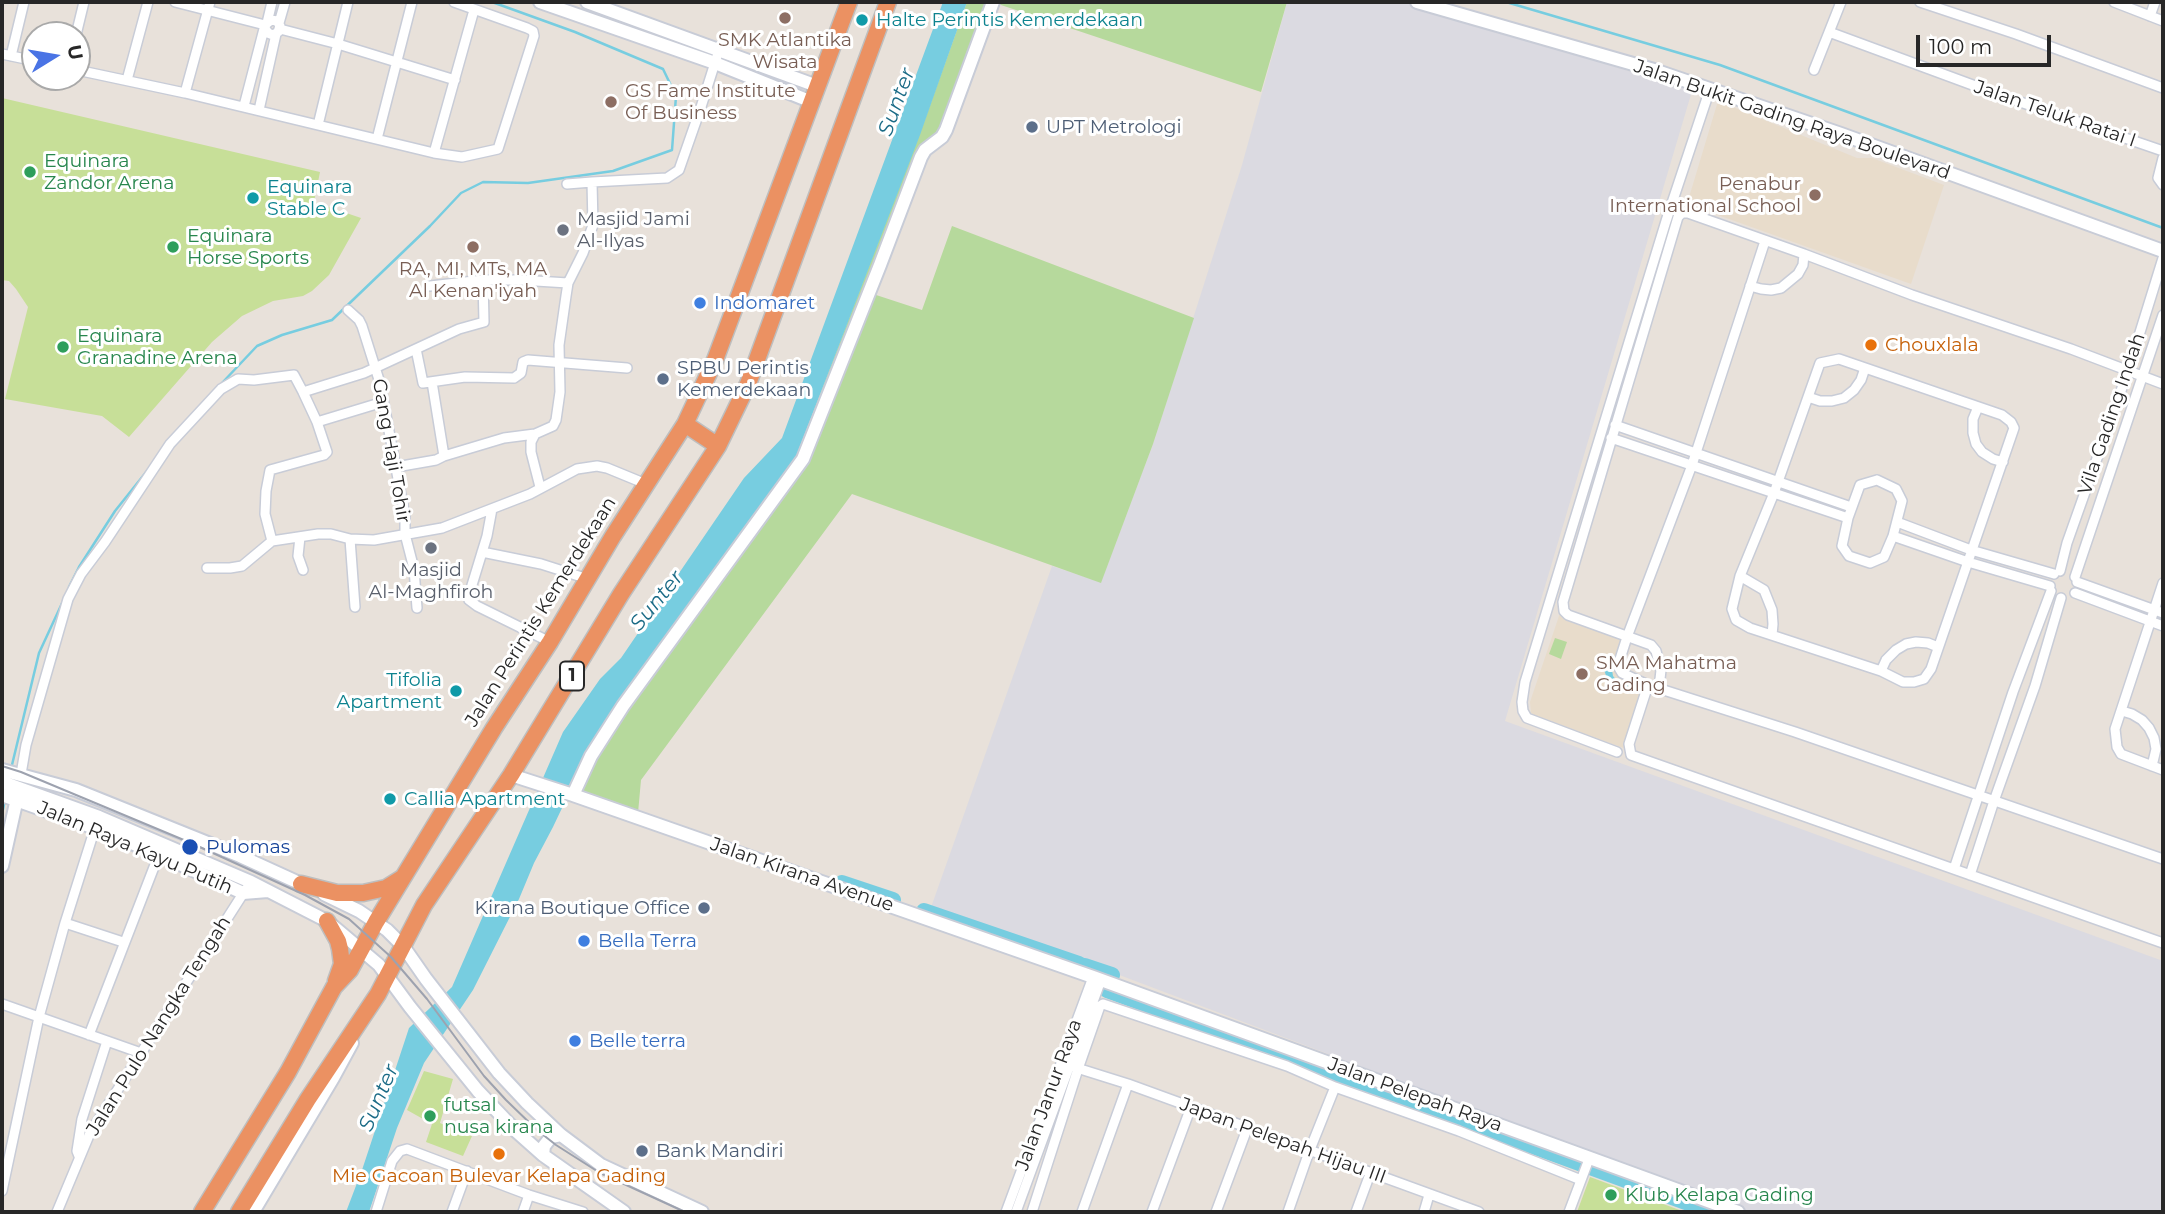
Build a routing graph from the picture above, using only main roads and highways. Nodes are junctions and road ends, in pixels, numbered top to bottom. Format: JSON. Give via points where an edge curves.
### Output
{"nodes":[{"id":1,"x":849,"y":2,"type":"edge"},
{"id":2,"x":888,"y":2,"type":"edge"},
{"id":3,"x":685,"y":424,"type":"junction"},
{"id":4,"x":718,"y":446,"type":"junction"},
{"id":5,"x":405,"y":876,"type":"junction"},
{"id":6,"x":301,"y":884,"type":"road end"},
{"id":7,"x":327,"y":921,"type":"road end"},
{"id":8,"x":334,"y":987,"type":"junction"},
{"id":9,"x":202,"y":1212,"type":"edge"},
{"id":10,"x":239,"y":1212,"type":"edge"}],
"edges":[{"from":1,"to":3,"type":"highway","name":"Jalan Perintis Kemerdekaan","number":"1","via":[[715,360]]},
{"from":2,"to":4,"type":"highway","number":"1","via":[[748,384]]},
{"from":3,"to":4,"type":"highway"},
{"from":3,"to":5,"type":"highway","name":"Jalan Perintis Kemerdekaan","number":"1"},
{"from":4,"to":10,"type":"highway","number":"1","via":[[424,905],[360,1023]]},
{"from":5,"to":6,"type":"highway","via":[[386,888],[363,893]]},
{"from":5,"to":8,"type":"highway","name":"Jalan Perintis Kemerdekaan","number":"1","via":[[350,970]]},
{"from":7,"to":8,"type":"highway","via":[[338,941],[342,964]]},
{"from":8,"to":9,"type":"highway","name":"Jalan Perintis Kemerdekaan","number":"1"}]}
